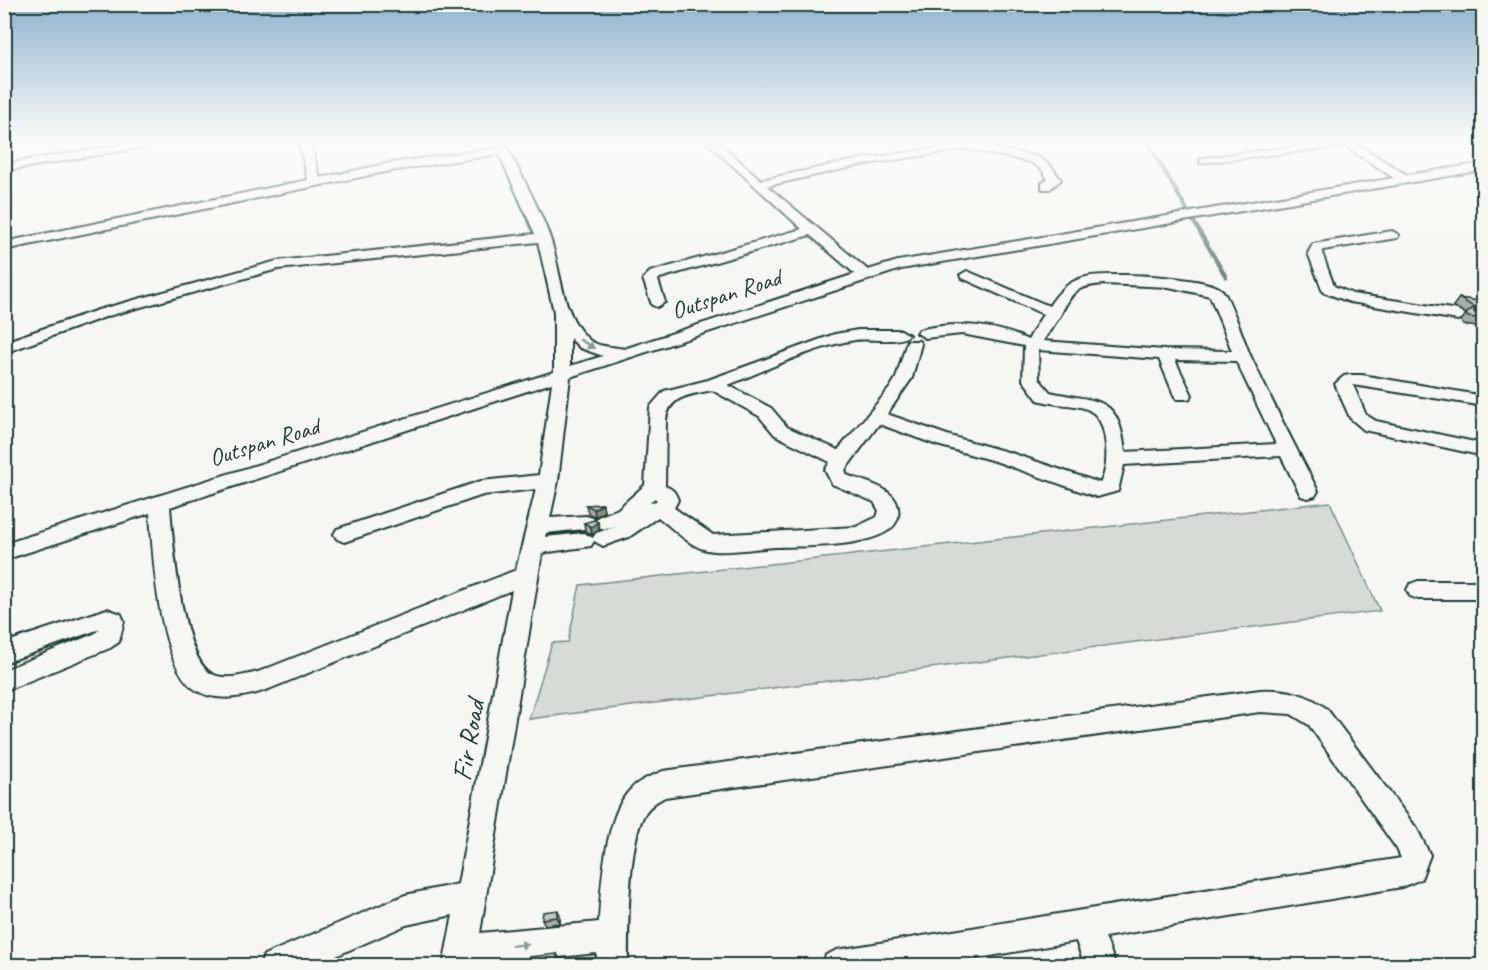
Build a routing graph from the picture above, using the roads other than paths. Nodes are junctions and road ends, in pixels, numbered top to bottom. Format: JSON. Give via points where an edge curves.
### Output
{"nodes":[{"id":1,"x":285,"y":188,"type":"edge"},
{"id":2,"x":521,"y":188,"type":"edge"},
{"id":3,"x":763,"y":188,"type":"edge"},
{"id":4,"x":1345,"y":188,"type":"edge"},
{"id":5,"x":812,"y":230,"type":"junction"},
{"id":6,"x":1392,"y":235,"type":"dead end"},
{"id":7,"x":543,"y":237,"type":"junction"},
{"id":8,"x":4,"y":246,"type":"edge"},
{"id":9,"x":865,"y":275,"type":"junction"},
{"id":10,"x":968,"y":275,"type":"dead end"},
{"id":11,"x":657,"y":302,"type":"dead end"},
{"id":12,"x":562,"y":312,"type":"junction"},
{"id":13,"x":1054,"y":312,"type":"junction"},
{"id":14,"x":1458,"y":315,"type":"dead end"},
{"id":15,"x":913,"y":337,"type":"junction"},
{"id":16,"x":1033,"y":344,"type":"junction"},
{"id":17,"x":4,"y":348,"type":"edge"},
{"id":18,"x":627,"y":353,"type":"junction"},
{"id":19,"x":1165,"y":355,"type":"junction"},
{"id":20,"x":1242,"y":356,"type":"junction"},
{"id":21,"x":562,"y":374,"type":"junction"},
{"id":22,"x":714,"y":384,"type":"junction"},
{"id":23,"x":1183,"y":395,"type":"dead end"},
{"id":24,"x":1483,"y":402,"type":"edge"},
{"id":25,"x":875,"y":416,"type":"junction"},
{"id":26,"x":1288,"y":449,"type":"junction"},
{"id":27,"x":1484,"y":450,"type":"edge"},
{"id":28,"x":841,"y":459,"type":"junction"},
{"id":29,"x":1116,"y":459,"type":"junction"},
{"id":30,"x":548,"y":481,"type":"junction"},
{"id":31,"x":1308,"y":492,"type":"dead end"},
{"id":32,"x":159,"y":501,"type":"junction"},
{"id":33,"x":652,"y":503,"type":"junction"},
{"id":34,"x":344,"y":534,"type":"dead end"},
{"id":35,"x":536,"y":536,"type":"junction"},
{"id":36,"x":4,"y":552,"type":"edge"},
{"id":37,"x":526,"y":575,"type":"junction"},
{"id":38,"x":1418,"y":590,"type":"dead end"},
{"id":39,"x":1484,"y":590,"type":"edge"},
{"id":40,"x":4,"y":653,"type":"edge"},
{"id":41,"x":4,"y":681,"type":"edge"},
{"id":42,"x":471,"y":896,"type":"junction"},
{"id":43,"x":1085,"y":924,"type":"junction"},
{"id":44,"x":612,"y":951,"type":"edge"},
{"id":45,"x":461,"y":958,"type":"edge"},
{"id":46,"x":844,"y":965,"type":"edge"},
{"id":47,"x":275,"y":966,"type":"edge"},
{"id":48,"x":1101,"y":966,"type":"edge"}],
"edges":[{"from":1,"to":8,"type":"street"},
{"from":2,"to":7,"type":"street"},
{"from":3,"to":5,"type":"street"},
{"from":4,"to":9,"type":"street","name":"Outspan Road","via":[[912,261]]},
{"from":5,"to":9,"type":"street"},
{"from":5,"to":11,"type":"street","via":[[655,274],[650,279]]},
{"from":6,"to":14,"type":"street","via":[[1318,247],[1315,253],[1328,289],[1350,298]]},
{"from":7,"to":12,"type":"street"},
{"from":7,"to":17,"type":"street","via":[[277,266],[103,312]]},
{"from":9,"to":18,"type":"street","name":"Outspan Road"},
{"from":10,"to":13,"type":"street"},
{"from":12,"to":18,"type":"street","one_way":true,"via":[[583,345]]},
{"from":12,"to":21,"type":"street","name":"Fir Road"},
{"from":13,"to":16,"type":"street"},
{"from":13,"to":20,"type":"street","via":[[1068,289],[1087,280],[1107,278],[1196,286],[1216,293]]},
{"from":15,"to":16,"type":"street","via":[[953,327]]},
{"from":15,"to":22,"type":"street","via":[[846,336]]},
{"from":15,"to":25,"type":"street","via":[[904,378]]},
{"from":16,"to":19,"type":"street"},
{"from":16,"to":29,"type":"street","via":[[1031,380],[1044,396],[1096,405],[1107,412]]},
{"from":18,"to":21,"type":"street","name":"Outspan Road"},
{"from":19,"to":20,"type":"street"},
{"from":19,"to":23,"type":"street"},
{"from":20,"to":26,"type":"street"},
{"from":21,"to":30,"type":"street","name":"Fir Road"},
{"from":21,"to":32,"type":"street","name":"Outspan Road"},
{"from":22,"to":28,"type":"street","via":[[765,412],[781,431]]},
{"from":22,"to":33,"type":"street","via":[[670,395],[662,402],[657,419]]},
{"from":24,"to":27,"type":"street","via":[[1362,380],[1344,384],[1359,418],[1370,426]]},
{"from":25,"to":28,"type":"street"},
{"from":25,"to":29,"type":"street","via":[[1097,490],[1111,486]]},
{"from":26,"to":29,"type":"street"},
{"from":26,"to":31,"type":"street"},
{"from":28,"to":33,"type":"street","via":[[835,470],[839,479],[877,493],[889,508],[886,521],[875,529],[857,535],[710,543]]},
{"from":30,"to":34,"type":"street","via":[[482,488]]},
{"from":30,"to":35,"type":"street","name":"Fir Road"},
{"from":32,"to":36,"type":"street","name":"Outspan Road"},
{"from":32,"to":37,"type":"street","via":[[168,590],[179,640],[186,661],[201,681],[218,687],[260,681]]},
{"from":33,"to":35,"type":"street","via":[[622,532],[592,530]]},
{"from":35,"to":37,"type":"street","name":"Fir Road"},
{"from":37,"to":42,"type":"street","name":"Fir Road"},
{"from":38,"to":39,"type":"street"},
{"from":40,"to":41,"type":"street","via":[[93,621],[113,621],[111,635],[102,641]]},
{"from":42,"to":45,"type":"street","name":"Fir Road"},
{"from":42,"to":47,"type":"street","via":[[405,910]]},
{"from":43,"to":44,"type":"street","via":[[1402,872],[1412,869],[1416,855],[1318,717],[1299,704],[1260,701],[663,784],[640,797],[629,816],[622,846]]},
{"from":43,"to":46,"type":"street"},
{"from":43,"to":48,"type":"street"},
{"from":45,"to":44,"type":"street","one_way":true}]}
